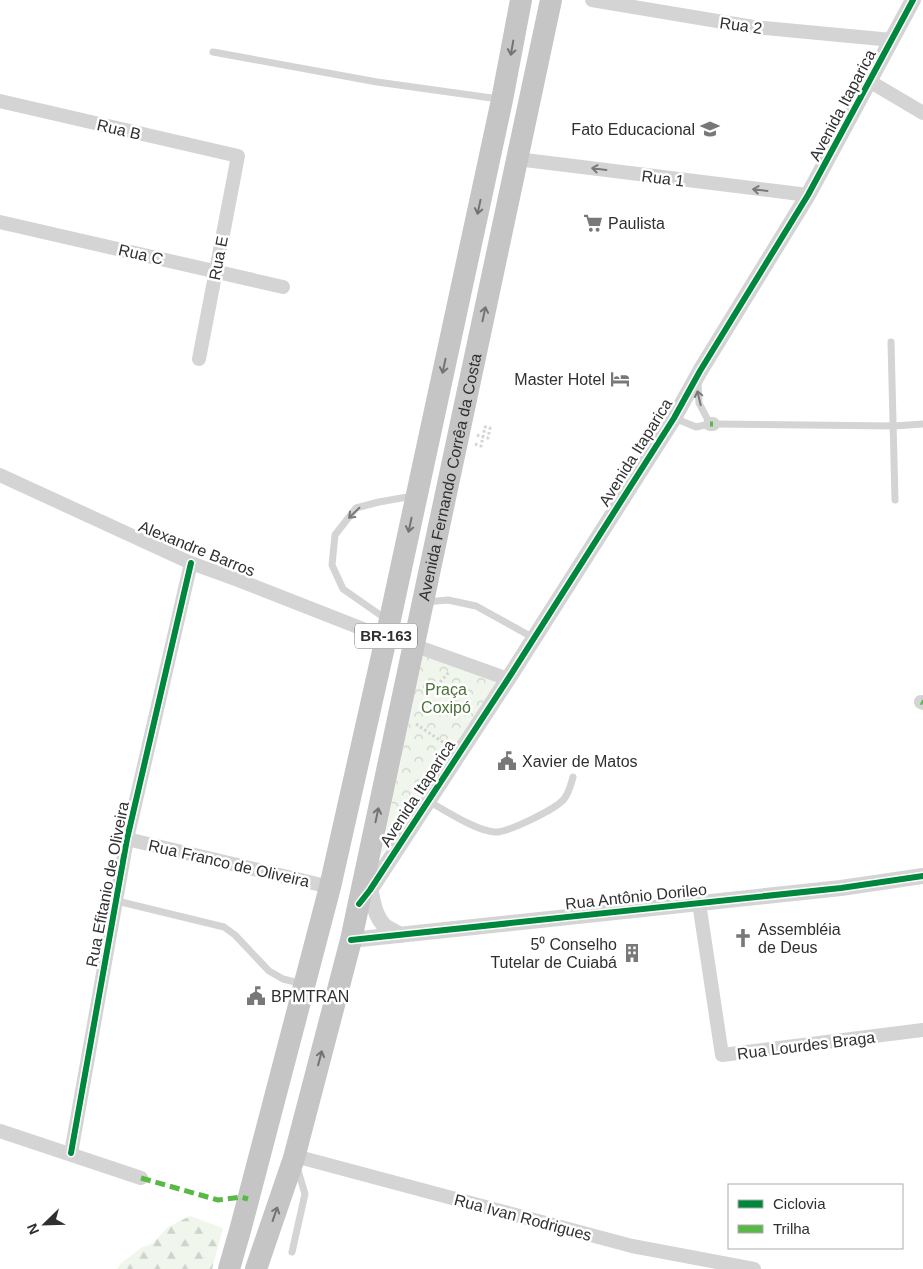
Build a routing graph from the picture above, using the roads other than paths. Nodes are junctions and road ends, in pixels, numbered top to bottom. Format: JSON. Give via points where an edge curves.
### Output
{"nodes":[{"id":1,"x":520,"y":0,"type":"edge"},
{"id":2,"x":551,"y":0,"type":"edge"},
{"id":3,"x":592,"y":0,"type":"edge"},
{"id":4,"x":913,"y":0,"type":"edge"},
{"id":5,"x":892,"y":40,"type":"junction"},
{"id":6,"x":213,"y":52,"type":"dead end"},
{"id":7,"x":870,"y":81,"type":"junction"},
{"id":8,"x":502,"y":100,"type":"junction"},
{"id":9,"x":0,"y":101,"type":"edge"},
{"id":10,"x":923,"y":113,"type":"edge"},
{"id":11,"x":238,"y":156,"type":"joint"},
{"id":12,"x":517,"y":159,"type":"junction"},
{"id":13,"x":808,"y":195,"type":"junction"},
{"id":14,"x":0,"y":222,"type":"edge"},
{"id":15,"x":215,"y":271,"type":"junction"},
{"id":16,"x":283,"y":287,"type":"dead end"},
{"id":17,"x":891,"y":342,"type":"dead end"},
{"id":18,"x":200,"y":360,"type":"dead end"},
{"id":19,"x":700,"y":371,"type":"junction"},
{"id":20,"x":674,"y":418,"type":"junction"},
{"id":21,"x":711,"y":424,"type":"junction"},
{"id":22,"x":923,"y":424,"type":"edge"},
{"id":23,"x":894,"y":426,"type":"junction"},
{"id":24,"x":0,"y":475,"type":"edge"},
{"id":25,"x":416,"y":496,"type":"junction"},
{"id":26,"x":895,"y":500,"type":"dead end"},
{"id":27,"x":191,"y":564,"type":"junction"},
{"id":28,"x":422,"y":602,"type":"junction"},
{"id":29,"x":388,"y":630,"type":"junction"},
{"id":30,"x":534,"y":638,"type":"junction"},
{"id":31,"x":413,"y":644,"type":"junction"},
{"id":32,"x":508,"y":679,"type":"junction"},
{"id":33,"x":573,"y":777,"type":"dead end"},
{"id":34,"x":427,"y":801,"type":"junction"},
{"id":35,"x":128,"y":840,"type":"junction"},
{"id":36,"x":923,"y":876,"type":"edge"},
{"id":37,"x":330,"y":887,"type":"junction"},
{"id":38,"x":365,"y":888,"type":"junction"},
{"id":39,"x":117,"y":901,"type":"junction"},
{"id":40,"x":699,"y":903,"type":"junction"},
{"id":41,"x":400,"y":935,"type":"junction"},
{"id":42,"x":351,"y":940,"type":"junction"},
{"id":43,"x":304,"y":984,"type":"junction"},
{"id":44,"x":923,"y":1030,"type":"edge"},
{"id":45,"x":0,"y":1131,"type":"edge"},
{"id":46,"x":71,"y":1153,"type":"junction"},
{"id":47,"x":294,"y":1157,"type":"junction"},
{"id":48,"x":141,"y":1178,"type":"dead end"},
{"id":49,"x":292,"y":1252,"type":"dead end"},
{"id":50,"x":257,"y":1264,"type":"edge"},
{"id":51,"x":229,"y":1268,"type":"edge"},
{"id":52,"x":754,"y":1269,"type":"edge"}],
"edges":[{"from":1,"to":8,"type":"highway","name":"Avenida Fernando Corrêa da Costa","number":"BR-163","one_way":true},
{"from":2,"to":12,"type":"highway","name":"Avenida Fernando Corrêa da Costa","number":"BR-163"},
{"from":3,"to":5,"type":"street","name":"Rua 2","via":[[753,27]]},
{"from":4,"to":5,"type":"street","name":"Avenida Itaparica"},
{"from":5,"to":7,"type":"street","name":"Avenida Itaparica"},
{"from":6,"to":8,"type":"lane","via":[[377,82]]},
{"from":7,"to":10,"type":"street"},
{"from":7,"to":13,"type":"street","name":"Avenida Itaparica"},
{"from":8,"to":25,"type":"highway","name":"Avenida Fernando Corrêa da Costa","number":"BR-163","one_way":true},
{"from":9,"to":11,"type":"street","name":"Rua B"},
{"from":11,"to":15,"type":"street","name":"Rua E"},
{"from":13,"to":12,"type":"street","name":"Rua 1","one_way":true},
{"from":28,"to":12,"type":"highway","name":"Avenida Fernando Corrêa da Costa","number":"BR-163","one_way":true},
{"from":13,"to":19,"type":"street","name":"Avenida Itaparica"},
{"from":14,"to":15,"type":"street","name":"Rua C"},
{"from":15,"to":16,"type":"street","name":"Rua C"},
{"from":15,"to":18,"type":"street","name":"Rua E"},
{"from":17,"to":23,"type":"lane"},
{"from":19,"to":20,"type":"street","name":"Avenida Itaparica"},
{"from":21,"to":19,"type":"lane","one_way":true,"via":[[699,403]]},
{"from":20,"to":21,"type":"lane","via":[[696,427]]},
{"from":20,"to":30,"type":"street","name":"Avenida Itaparica"},
{"from":21,"to":23,"type":"lane"},
{"from":22,"to":23,"type":"lane"},
{"from":23,"to":26,"type":"lane"},
{"from":24,"to":27,"type":"street","name":"Alexandre Barros"},
{"from":25,"to":29,"type":"highway","name":"Avenida Fernando Corrêa da Costa","number":"BR-163","one_way":true},
{"from":25,"to":29,"type":"lane","one_way":true,"via":[[356,508],[335,536],[332,565],[343,589]]},
{"from":27,"to":29,"type":"street","name":"Alexandre Barros"},
{"from":27,"to":35,"type":"street","name":"Rua Efitanio de Oliveira"},
{"from":28,"to":30,"type":"lane","via":[[448,600],[476,606]]},
{"from":28,"to":31,"type":"highway","name":"Avenida Fernando Corrêa da Costa","number":"BR-163"},
{"from":29,"to":37,"type":"highway","name":"Avenida Fernando Corrêa da Costa","number":"BR-163"},
{"from":30,"to":32,"type":"street","name":"Avenida Itaparica"},
{"from":31,"to":32,"type":"street"},
{"from":38,"to":31,"type":"highway","name":"Avenida Fernando Corrêa da Costa","number":"BR-163","one_way":true},
{"from":32,"to":34,"type":"street","name":"Avenida Itaparica"},
{"from":33,"to":34,"type":"lane","via":[[564,799],[528,821],[496,832],[480,829]]},
{"from":34,"to":38,"type":"street","name":"Avenida Itaparica"},
{"from":35,"to":37,"type":"street","name":"Rua Franco de Oliveira"},
{"from":35,"to":39,"type":"street","name":"Rua Efitanio de Oliveira"},
{"from":36,"to":40,"type":"street","name":"Rua Antônio Dorileo"},
{"from":37,"to":43,"type":"highway","name":"Avenida Fernando Corrêa da Costa","number":"BR-163"},
{"from":38,"to":41,"type":"street","via":[[379,919]]},
{"from":38,"to":42,"type":"highway","name":"Avenida Fernando Corrêa da Costa","number":"BR-163"},
{"from":39,"to":43,"type":"lane","via":[[224,927],[236,935],[269,971],[283,979]]},
{"from":39,"to":46,"type":"street","name":"Rua Efitanio de Oliveira"},
{"from":40,"to":41,"type":"street","name":"Rua Antônio Dorileo"},
{"from":40,"to":44,"type":"street","name":"Rua Lourdes Braga","via":[[722,1055]]},
{"from":41,"to":42,"type":"street","name":"Rua Antônio Dorileo"},
{"from":47,"to":42,"type":"highway","name":"Avenida Fernando Corrêa da Costa","number":"BR-163","one_way":true},
{"from":43,"to":51,"type":"highway","name":"Avenida Fernando Corrêa da Costa","number":"BR-163"},
{"from":45,"to":46,"type":"street"},
{"from":46,"to":48,"type":"street"},
{"from":47,"to":49,"type":"lane","via":[[305,1194]]},
{"from":50,"to":47,"type":"highway","name":"Avenida Fernando Corrêa da Costa","number":"BR-163","one_way":true},
{"from":47,"to":52,"type":"street","name":"Rua Ivan Rodrigues","via":[[632,1246]]}]}
